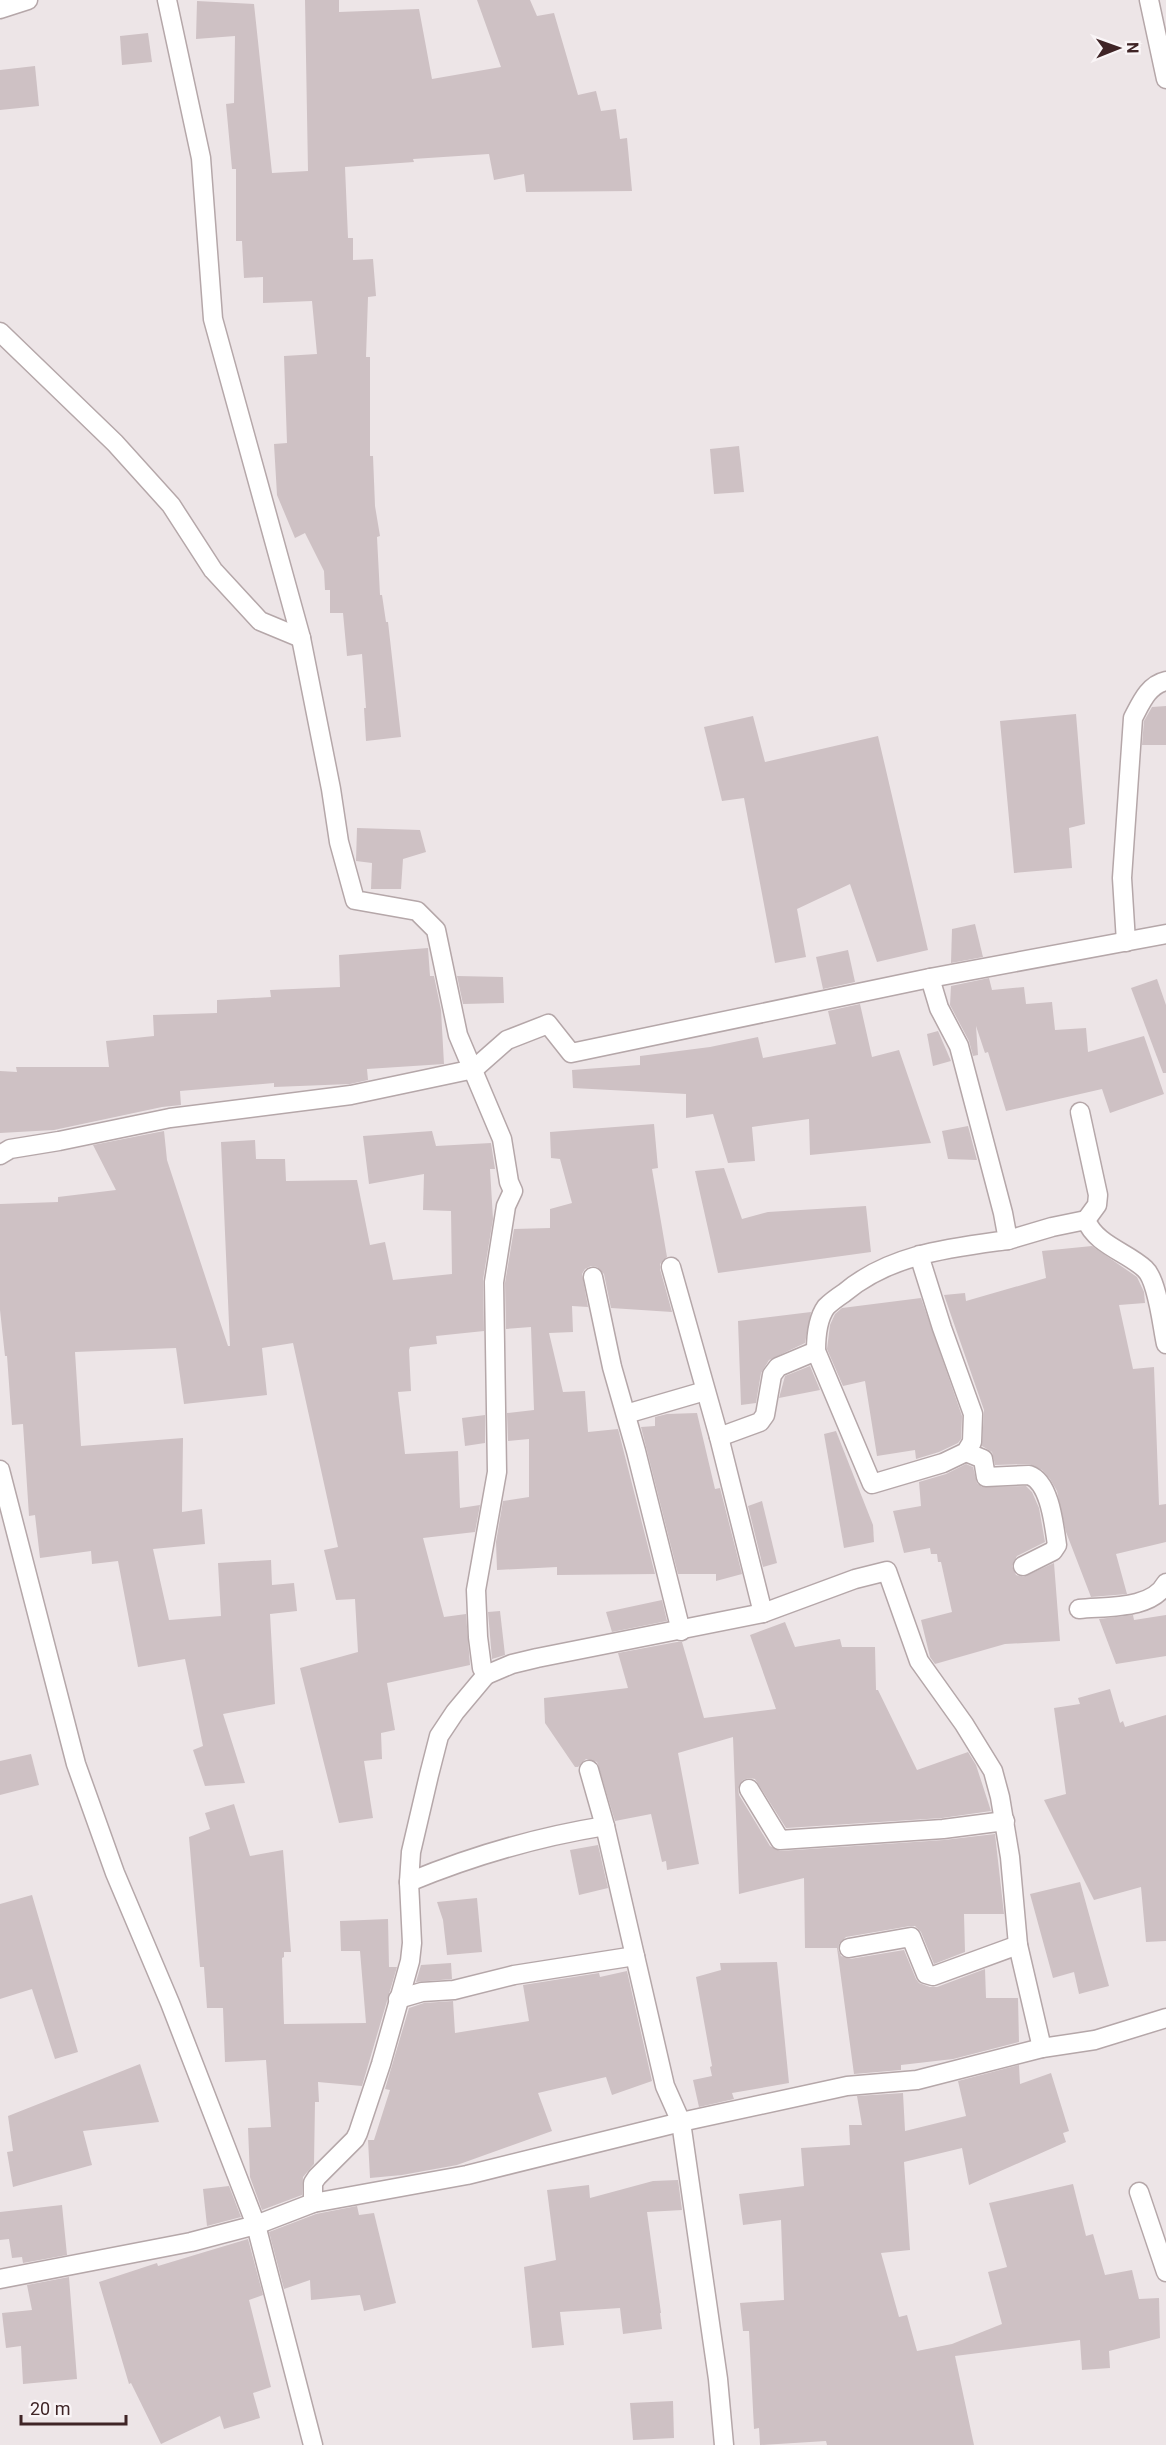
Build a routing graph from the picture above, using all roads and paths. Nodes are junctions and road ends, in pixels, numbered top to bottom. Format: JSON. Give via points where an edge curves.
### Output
{"nodes":[{"id":1,"x":28,"y":0,"type":"edge"},
{"id":2,"x":167,"y":0,"type":"edge"},
{"id":3,"x":1149,"y":0,"type":"edge"},
{"id":4,"x":0,"y":9,"type":"edge"},
{"id":5,"x":1166,"y":79,"type":"edge"},
{"id":6,"x":0,"y":332,"type":"edge"},
{"id":7,"x":301,"y":638,"type":"junction"},
{"id":8,"x":1166,"y":681,"type":"edge"},
{"id":9,"x":1166,"y":934,"type":"edge"},
{"id":10,"x":1126,"y":942,"type":"junction"},
{"id":11,"x":930,"y":978,"type":"junction"},
{"id":12,"x":474,"y":1069,"type":"junction"},
{"id":13,"x":1080,"y":1112,"type":"dead end"},
{"id":14,"x":0,"y":1155,"type":"edge"},
{"id":15,"x":1086,"y":1220,"type":"junction"},
{"id":16,"x":1008,"y":1240,"type":"junction"},
{"id":17,"x":919,"y":1254,"type":"junction"},
{"id":18,"x":671,"y":1267,"type":"dead end"},
{"id":19,"x":593,"y":1277,"type":"dead end"},
{"id":20,"x":1166,"y":1344,"type":"edge"},
{"id":21,"x":816,"y":1351,"type":"junction"},
{"id":22,"x":705,"y":1391,"type":"junction"},
{"id":23,"x":626,"y":1414,"type":"junction"},
{"id":24,"x":719,"y":1437,"type":"junction"},
{"id":25,"x":966,"y":1452,"type":"junction"},
{"id":26,"x":0,"y":1470,"type":"edge"},
{"id":27,"x":1023,"y":1566,"type":"dead end"},
{"id":28,"x":1166,"y":1583,"type":"edge"},
{"id":29,"x":1079,"y":1609,"type":"dead end"},
{"id":30,"x":762,"y":1613,"type":"junction"},
{"id":31,"x":681,"y":1631,"type":"junction"},
{"id":32,"x":486,"y":1675,"type":"junction"},
{"id":33,"x":589,"y":1770,"type":"dead end"},
{"id":34,"x":749,"y":1789,"type":"dead end"},
{"id":35,"x":1005,"y":1821,"type":"junction"},
{"id":36,"x":605,"y":1826,"type":"junction"},
{"id":37,"x":409,"y":1882,"type":"junction"},
{"id":38,"x":1018,"y":1945,"type":"junction"},
{"id":39,"x":849,"y":1948,"type":"dead end"},
{"id":40,"x":635,"y":1956,"type":"junction"},
{"id":41,"x":398,"y":1999,"type":"junction"},
{"id":42,"x":1166,"y":2018,"type":"edge"},
{"id":43,"x":1042,"y":2048,"type":"junction"},
{"id":44,"x":681,"y":2122,"type":"junction"},
{"id":45,"x":1139,"y":2192,"type":"dead end"},
{"id":46,"x":313,"y":2203,"type":"junction"},
{"id":47,"x":256,"y":2225,"type":"junction"},
{"id":48,"x":1166,"y":2272,"type":"edge"},
{"id":49,"x":0,"y":2279,"type":"edge"},
{"id":50,"x":313,"y":2445,"type":"edge"},
{"id":51,"x":724,"y":2445,"type":"edge"}],
"edges":[{"from":1,"to":4,"type":"street"},
{"from":2,"to":7,"type":"street","via":[[201,158],[213,320]]},
{"from":3,"to":5,"type":"street"},
{"from":6,"to":7,"type":"street","via":[[115,443],[171,505],[213,570],[260,621]]},
{"from":7,"to":12,"type":"street","via":[[339,842],[355,900],[417,911],[436,930],[458,1035]]},
{"from":8,"to":10,"type":"street","via":[[1158,683],[1145,696],[1133,718],[1122,878]]},
{"from":9,"to":10,"type":"street"},
{"from":10,"to":11,"type":"street"},
{"from":11,"to":12,"type":"street","via":[[571,1053],[548,1024],[507,1040]]},
{"from":11,"to":16,"type":"street","via":[[939,1008],[959,1046]]},
{"from":12,"to":14,"type":"street","via":[[351,1095],[170,1118],[10,1149]]},
{"from":12,"to":32,"type":"street","via":[[502,1139],[513,1191],[506,1206],[494,1282],[497,1472],[476,1590],[478,1637]]},
{"from":13,"to":15,"type":"street","via":[[1098,1195],[1097,1205]]},
{"from":15,"to":16,"type":"street"},
{"from":15,"to":20,"type":"street","via":[[1093,1233],[1145,1268],[1152,1278]]},
{"from":16,"to":17,"type":"street"},
{"from":17,"to":21,"type":"street","via":[[858,1281],[825,1308],[816,1332]]},
{"from":17,"to":25,"type":"street","via":[[973,1414],[972,1442]]},
{"from":18,"to":22,"type":"street"},
{"from":19,"to":23,"type":"street"},
{"from":21,"to":24,"type":"street","via":[[778,1367],[772,1375],[765,1415],[760,1422]]},
{"from":21,"to":25,"type":"street","via":[[872,1484],[943,1463]]},
{"from":22,"to":23,"type":"street"},
{"from":22,"to":24,"type":"street"},
{"from":23,"to":31,"type":"street"},
{"from":24,"to":30,"type":"street"},
{"from":25,"to":27,"type":"street","via":[[983,1459],[986,1477],[1029,1475],[1040,1484],[1051,1508],[1057,1545],[1053,1551]]},
{"from":26,"to":47,"type":"street","via":[[76,1764],[115,1873]]},
{"from":28,"to":29,"type":"street","via":[[1143,1602]]},
{"from":30,"to":31,"type":"street"},
{"from":30,"to":35,"type":"street","via":[[887,1571],[919,1661],[993,1771]]},
{"from":31,"to":32,"type":"street","via":[[537,1658]]},
{"from":32,"to":37,"type":"street","via":[[440,1736],[416,1824]]},
{"from":33,"to":36,"type":"street"},
{"from":34,"to":35,"type":"street","via":[[780,1840]]},
{"from":35,"to":38,"type":"street"},
{"from":36,"to":37,"type":"street","via":[[523,1842]]},
{"from":36,"to":40,"type":"street"},
{"from":37,"to":41,"type":"street","via":[[412,1943]]},
{"from":38,"to":39,"type":"street","via":[[933,1976],[926,1974],[910,1937]]},
{"from":38,"to":43,"type":"street"},
{"from":40,"to":41,"type":"street","via":[[514,1974],[473,1986]]},
{"from":40,"to":44,"type":"street","via":[[665,2086]]},
{"from":41,"to":46,"type":"street","via":[[358,2133],[317,2176]]},
{"from":42,"to":43,"type":"street","via":[[1095,2040]]},
{"from":43,"to":44,"type":"street","via":[[917,2080],[847,2086]]},
{"from":44,"to":46,"type":"street","via":[[467,2175]]},
{"from":44,"to":51,"type":"street"},
{"from":45,"to":48,"type":"street"},
{"from":46,"to":47,"type":"street"},
{"from":47,"to":49,"type":"street","via":[[191,2242]]},
{"from":47,"to":50,"type":"street"}]}
